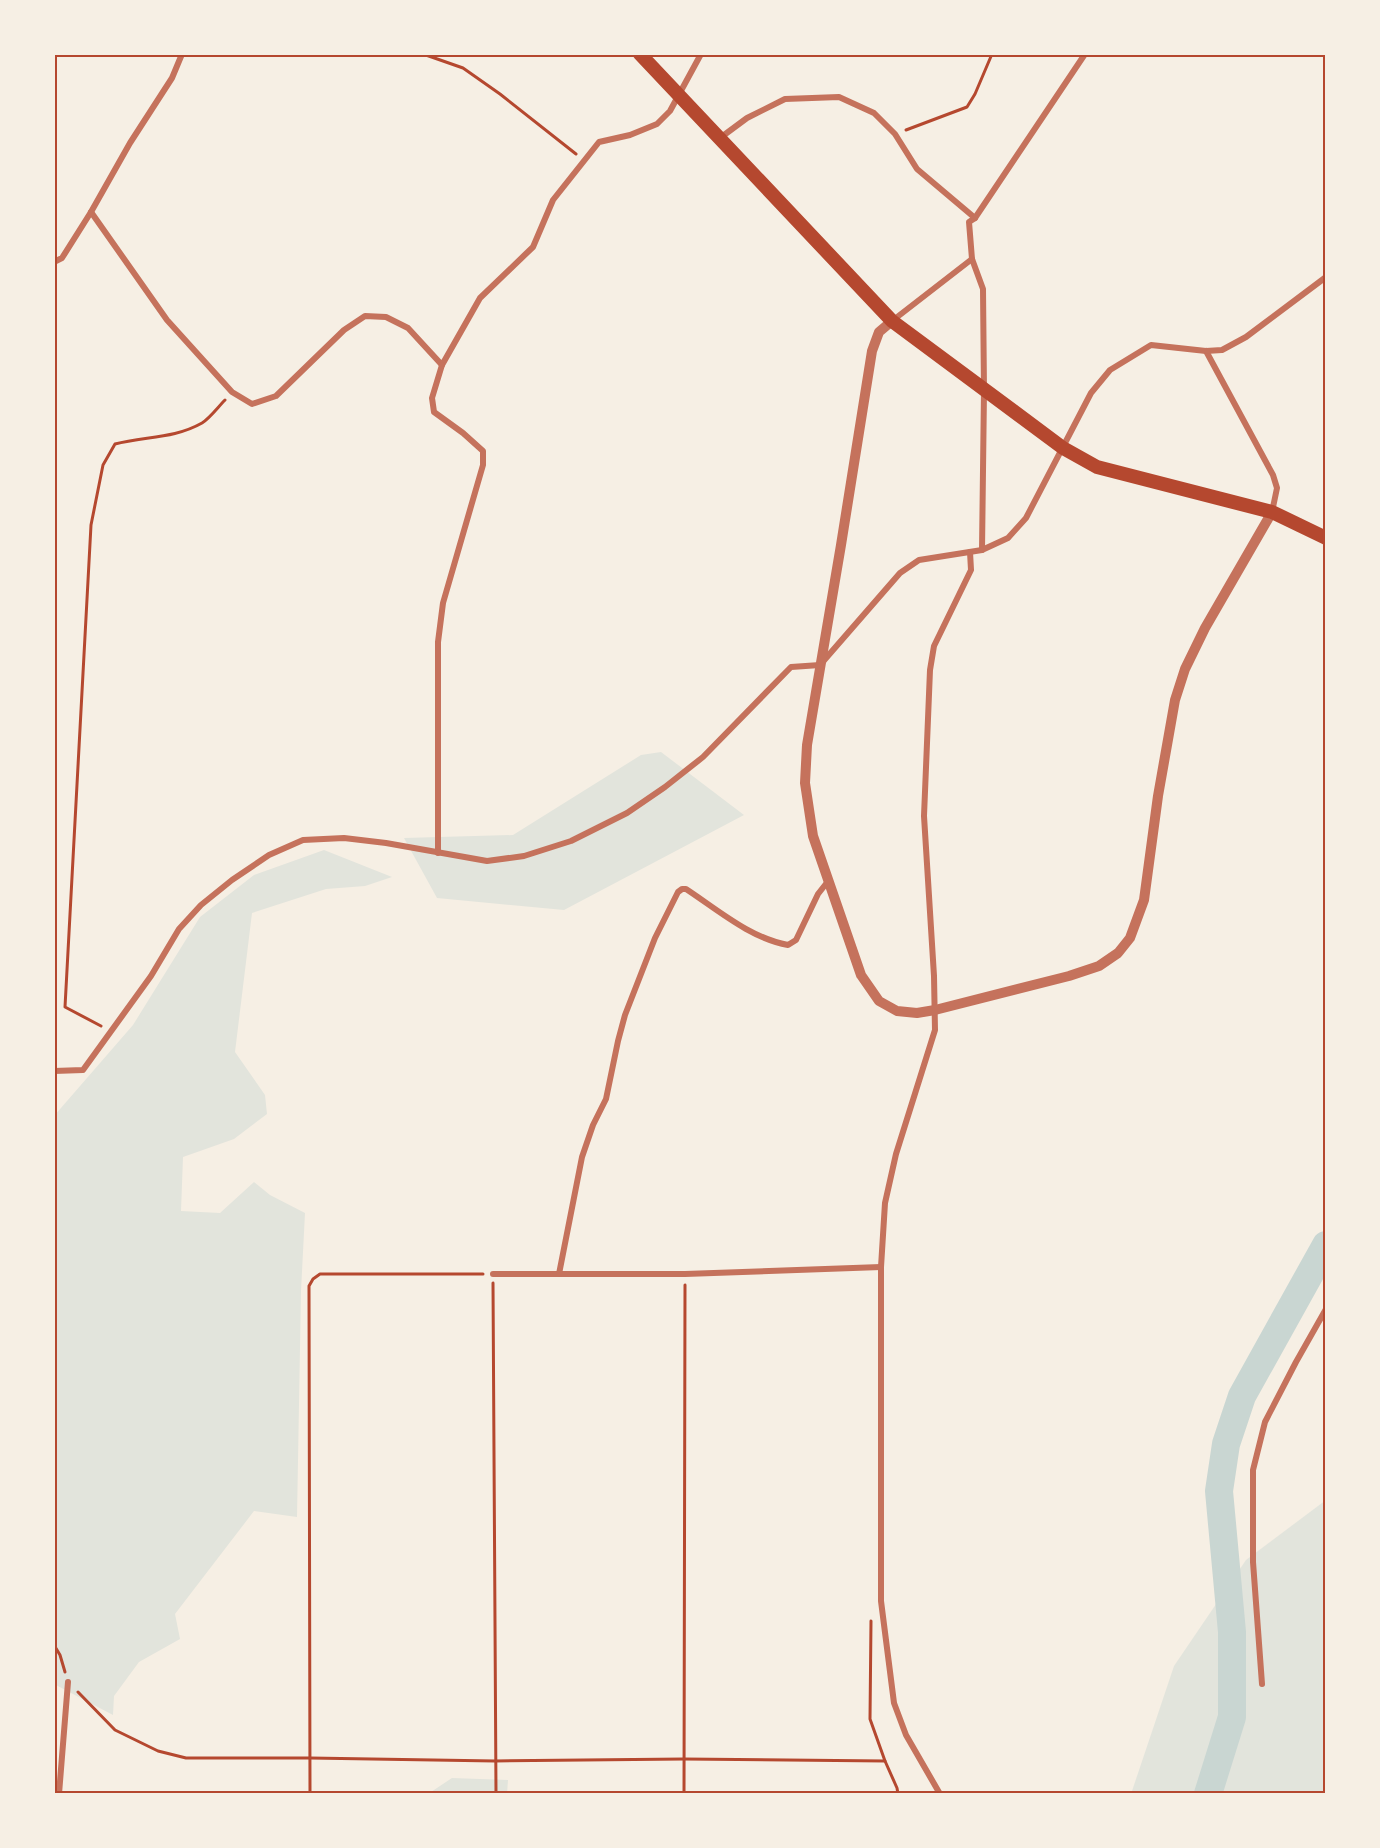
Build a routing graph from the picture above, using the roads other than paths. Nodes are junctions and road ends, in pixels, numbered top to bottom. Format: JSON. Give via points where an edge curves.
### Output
{"nodes":[{"id":1,"x":182,"y":54,"type":"edge"},
{"id":2,"x":640,"y":54,"type":"edge"},
{"id":3,"x":701,"y":54,"type":"edge"},
{"id":4,"x":1085,"y":54,"type":"edge"},
{"id":5,"x":679,"y":96,"type":"junction"},
{"id":6,"x":720,"y":138,"type":"junction"},
{"id":7,"x":91,"y":212,"type":"junction"},
{"id":8,"x":975,"y":218,"type":"junction"},
{"id":9,"x":972,"y":259,"type":"junction"},
{"id":10,"x":54,"y":262,"type":"edge"},
{"id":11,"x":1326,"y":277,"type":"edge"},
{"id":12,"x":892,"y":321,"type":"junction"},
{"id":13,"x":1206,"y":351,"type":"junction"},
{"id":14,"x":442,"y":365,"type":"junction"},
{"id":15,"x":984,"y":391,"type":"junction"},
{"id":16,"x":1063,"y":448,"type":"junction"},
{"id":17,"x":1272,"y":512,"type":"junction"},
{"id":18,"x":1326,"y":538,"type":"edge"},
{"id":19,"x":982,"y":550,"type":"junction"},
{"id":20,"x":970,"y":552,"type":"junction"},
{"id":21,"x":820,"y":666,"type":"junction"},
{"id":22,"x":438,"y":853,"type":"junction"},
{"id":23,"x":829,"y":879,"type":"junction"},
{"id":24,"x":935,"y":1010,"type":"junction"},
{"id":25,"x":54,"y":1071,"type":"edge"},
{"id":26,"x":881,"y":1267,"type":"junction"},
{"id":27,"x":493,"y":1274,"type":"road end"},
{"id":28,"x":559,"y":1274,"type":"junction"},
{"id":29,"x":1326,"y":1309,"type":"edge"},
{"id":30,"x":68,"y":1682,"type":"road end"},
{"id":31,"x":1262,"y":1684,"type":"dead end"},
{"id":32,"x":59,"y":1794,"type":"edge"},
{"id":33,"x":940,"y":1794,"type":"edge"}],
"edges":[{"from":1,"to":7,"type":"street","via":[[172,78]]},
{"from":2,"to":5,"type":"main road"},
{"from":3,"to":5,"type":"street"},
{"from":4,"to":8,"type":"street"},
{"from":5,"to":6,"type":"main road"},
{"from":5,"to":14,"type":"street","via":[[657,124],[600,142],[553,200],[533,247],[480,298]]},
{"from":6,"to":8,"type":"street","via":[[747,118],[785,99],[839,97],[874,113],[895,134],[916,169]]},
{"from":6,"to":12,"type":"main road"},
{"from":7,"to":10,"type":"street","via":[[62,258]]},
{"from":7,"to":14,"type":"street","via":[[167,320],[232,392],[252,404],[276,396],[344,330],[365,316],[386,317],[408,328]]},
{"from":8,"to":9,"type":"street","via":[[969,222]]},
{"from":9,"to":12,"type":"street"},
{"from":9,"to":15,"type":"street","via":[[983,289]]},
{"from":11,"to":13,"type":"street","via":[[1246,337],[1222,350]]},
{"from":12,"to":15,"type":"main road"},
{"from":12,"to":21,"type":"street","via":[[879,332],[872,351]]},
{"from":13,"to":16,"type":"street","via":[[1151,345],[1110,370],[1091,393]]},
{"from":13,"to":17,"type":"street","via":[[1273,475],[1277,488]]},
{"from":14,"to":22,"type":"street","via":[[432,398],[434,412],[483,451],[483,465],[443,603],[438,642]]},
{"from":15,"to":16,"type":"main road"},
{"from":15,"to":19,"type":"street"},
{"from":16,"to":17,"type":"main road","via":[[1097,467]]},
{"from":16,"to":19,"type":"street","via":[[1026,518],[1008,538]]},
{"from":17,"to":18,"type":"main road"},
{"from":17,"to":24,"type":"street","via":[[1185,669],[1175,700],[1144,900],[1130,938],[1118,953],[1099,966]]},
{"from":19,"to":20,"type":"street"},
{"from":20,"to":21,"type":"street","via":[[919,560],[900,573]]},
{"from":20,"to":24,"type":"street","via":[[970,570],[934,646],[930,670],[924,816]]},
{"from":21,"to":22,"type":"street","via":[[791,667],[703,757],[673,781],[627,813],[571,841],[524,856],[487,861]]},
{"from":21,"to":23,"type":"street","via":[[805,783],[813,836]]},
{"from":22,"to":25,"type":"street","via":[[344,838],[303,840],[269,855],[201,905],[179,929],[151,976],[83,1070]]},
{"from":23,"to":24,"type":"street","via":[[861,975],[879,1000],[897,1011]]},
{"from":23,"to":28,"type":"street","via":[[796,940],[788,945],[743,927],[686,889],[678,892],[655,938],[625,1016],[606,1099],[582,1157]]},
{"from":24,"to":26,"type":"street","via":[[935,1030],[896,1154],[885,1203]]},
{"from":26,"to":28,"type":"street"},
{"from":26,"to":33,"type":"street","via":[[881,1602],[894,1702],[906,1736]]},
{"from":27,"to":28,"type":"street"},
{"from":29,"to":31,"type":"street","via":[[1265,1422],[1253,1470],[1253,1562]]},
{"from":30,"to":32,"type":"street"}]}
